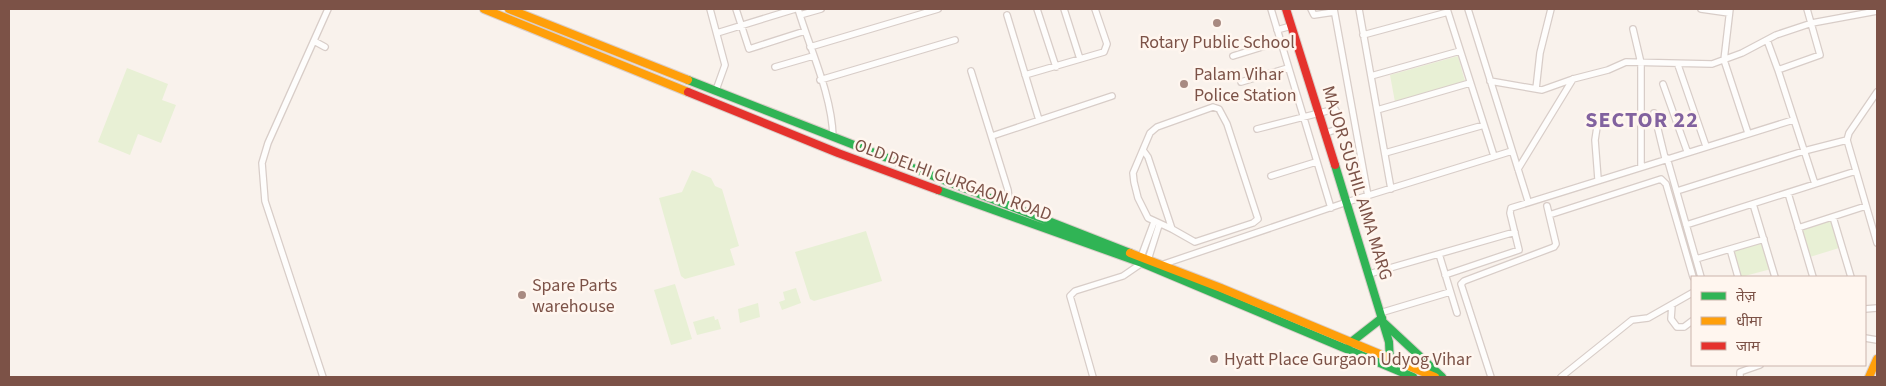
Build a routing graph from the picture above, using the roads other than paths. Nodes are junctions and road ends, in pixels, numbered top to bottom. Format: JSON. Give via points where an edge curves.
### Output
{"nodes":[{"id":1,"x":328,"y":9,"type":"edge"},
{"id":2,"x":510,"y":9,"type":"edge"},
{"id":3,"x":710,"y":9,"type":"edge"},
{"id":4,"x":736,"y":9,"type":"edge"},
{"id":5,"x":821,"y":9,"type":"edge"},
{"id":6,"x":938,"y":9,"type":"edge"},
{"id":7,"x":1037,"y":9,"type":"edge"},
{"id":8,"x":1064,"y":9,"type":"edge"},
{"id":9,"x":1095,"y":9,"type":"edge"},
{"id":10,"x":1271,"y":9,"type":"edge"},
{"id":11,"x":1286,"y":9,"type":"edge"},
{"id":12,"x":1311,"y":9,"type":"edge"},
{"id":13,"x":1359,"y":9,"type":"edge"},
{"id":14,"x":1468,"y":9,"type":"edge"},
{"id":15,"x":1551,"y":9,"type":"edge"},
{"id":16,"x":1702,"y":9,"type":"edge"},
{"id":17,"x":1807,"y":9,"type":"edge"},
{"id":18,"x":489,"y":10,"type":"edge"},
{"id":19,"x":1334,"y":10,"type":"edge"},
{"id":20,"x":1447,"y":10,"type":"edge"},
{"id":21,"x":797,"y":11,"type":"edge"},
{"id":22,"x":1729,"y":11,"type":"edge"},
{"id":23,"x":1877,"y":11,"type":"edge"},
{"id":24,"x":1007,"y":15,"type":"dead end"},
{"id":25,"x":1812,"y":23,"type":"junction"},
{"id":26,"x":741,"y":26,"type":"junction"},
{"id":27,"x":1291,"y":26,"type":"junction"},
{"id":28,"x":1633,"y":29,"type":"dead end"},
{"id":29,"x":1277,"y":30,"type":"junction"},
{"id":30,"x":805,"y":31,"type":"junction"},
{"id":31,"x":717,"y":33,"type":"junction"},
{"id":32,"x":1364,"y":36,"type":"junction"},
{"id":33,"x":955,"y":40,"type":"dead end"},
{"id":34,"x":1767,"y":40,"type":"junction"},
{"id":35,"x":314,"y":41,"type":"junction"},
{"id":36,"x":1281,"y":42,"type":"junction"},
{"id":37,"x":325,"y":47,"type":"dead end"},
{"id":38,"x":810,"y":47,"type":"junction"},
{"id":39,"x":1460,"y":51,"type":"junction"},
{"id":40,"x":812,"y":56,"type":"junction"},
{"id":41,"x":1233,"y":56,"type":"dead end"},
{"id":42,"x":1080,"y":59,"type":"junction"},
{"id":43,"x":1724,"y":60,"type":"junction"},
{"id":44,"x":1641,"y":63,"type":"junction"},
{"id":45,"x":1678,"y":65,"type":"junction"},
{"id":46,"x":775,"y":67,"type":"dead end"},
{"id":47,"x":1056,"y":67,"type":"junction"},
{"id":48,"x":1288,"y":68,"type":"junction"},
{"id":49,"x":1778,"y":70,"type":"junction"},
{"id":50,"x":971,"y":71,"type":"dead end"},
{"id":51,"x":1025,"y":75,"type":"junction"},
{"id":52,"x":1371,"y":76,"type":"junction"},
{"id":53,"x":1573,"y":79,"type":"junction"},
{"id":54,"x":1490,"y":81,"type":"junction"},
{"id":55,"x":1241,"y":82,"type":"dead end"},
{"id":56,"x":1470,"y":82,"type":"junction"},
{"id":57,"x":821,"y":83,"type":"junction"},
{"id":58,"x":1663,"y":84,"type":"dead end"},
{"id":59,"x":1536,"y":89,"type":"junction"},
{"id":60,"x":716,"y":90,"type":"junction"},
{"id":61,"x":1877,"y":92,"type":"edge"},
{"id":62,"x":1112,"y":96,"type":"dead end"},
{"id":63,"x":1377,"y":110,"type":"junction"},
{"id":64,"x":1654,"y":113,"type":"dead end"},
{"id":65,"x":1320,"y":114,"type":"junction"},
{"id":66,"x":1303,"y":116,"type":"junction"},
{"id":67,"x":1039,"y":120,"type":"junction"},
{"id":68,"x":1793,"y":120,"type":"junction"},
{"id":69,"x":1484,"y":125,"type":"junction"},
{"id":70,"x":1597,"y":127,"type":"dead end"},
{"id":71,"x":1257,"y":129,"type":"dead end"},
{"id":72,"x":1326,"y":133,"type":"junction"},
{"id":73,"x":1748,"y":133,"type":"junction"},
{"id":74,"x":831,"y":136,"type":"junction"},
{"id":75,"x":992,"y":136,"type":"junction"},
{"id":76,"x":1847,"y":140,"type":"junction"},
{"id":77,"x":1706,"y":146,"type":"junction"},
{"id":78,"x":828,"y":149,"type":"junction"},
{"id":79,"x":1143,"y":150,"type":"junction"},
{"id":80,"x":1512,"y":151,"type":"junction"},
{"id":81,"x":1687,"y":151,"type":"junction"},
{"id":82,"x":1804,"y":151,"type":"junction"},
{"id":83,"x":1385,"y":153,"type":"junction"},
{"id":84,"x":1494,"y":156,"type":"junction"},
{"id":85,"x":1666,"y":158,"type":"junction"},
{"id":86,"x":1316,"y":162,"type":"junction"},
{"id":87,"x":1641,"y":166,"type":"junction"},
{"id":88,"x":1518,"y":169,"type":"junction"},
{"id":89,"x":1856,"y":171,"type":"junction"},
{"id":90,"x":1271,"y":176,"type":"dead end"},
{"id":91,"x":1598,"y":179,"type":"junction"},
{"id":92,"x":1815,"y":184,"type":"junction"},
{"id":93,"x":1391,"y":189,"type":"junction"},
{"id":94,"x":1677,"y":191,"type":"junction"},
{"id":95,"x":1788,"y":193,"type":"junction"},
{"id":96,"x":1368,"y":196,"type":"junction"},
{"id":97,"x":1528,"y":201,"type":"junction"},
{"id":98,"x":1347,"y":202,"type":"junction"},
{"id":99,"x":1753,"y":204,"type":"junction"},
{"id":100,"x":1547,"y":206,"type":"dead end"},
{"id":101,"x":1866,"y":206,"type":"junction"},
{"id":102,"x":1010,"y":208,"type":"junction"},
{"id":103,"x":1331,"y":208,"type":"junction"},
{"id":104,"x":1026,"y":213,"type":"junction"},
{"id":105,"x":1549,"y":216,"type":"junction"},
{"id":106,"x":1833,"y":217,"type":"junction"},
{"id":107,"x":1024,"y":222,"type":"junction"},
{"id":108,"x":1156,"y":223,"type":"junction"},
{"id":109,"x":1686,"y":225,"type":"junction"},
{"id":110,"x":1798,"y":228,"type":"junction"},
{"id":111,"x":1172,"y":229,"type":"junction"},
{"id":112,"x":1515,"y":232,"type":"junction"},
{"id":113,"x":1764,"y":239,"type":"junction"},
{"id":114,"x":1877,"y":243,"type":"edge"},
{"id":115,"x":1730,"y":249,"type":"junction"},
{"id":116,"x":1439,"y":254,"type":"junction"},
{"id":117,"x":1696,"y":259,"type":"junction"},
{"id":118,"x":1144,"y":260,"type":"junction"},
{"id":119,"x":1161,"y":265,"type":"junction"},
{"id":120,"x":1369,"y":274,"type":"junction"},
{"id":121,"x":1445,"y":275,"type":"junction"},
{"id":122,"x":1693,"y":276,"type":"edge"},
{"id":123,"x":1701,"y":276,"type":"edge"},
{"id":124,"x":1738,"y":276,"type":"edge"},
{"id":125,"x":1775,"y":276,"type":"edge"},
{"id":126,"x":1813,"y":276,"type":"edge"},
{"id":127,"x":1851,"y":276,"type":"edge"},
{"id":128,"x":1450,"y":292,"type":"junction"},
{"id":129,"x":1691,"y":294,"type":"edge"},
{"id":130,"x":1672,"y":305,"type":"junction"},
{"id":131,"x":1457,"y":313,"type":"dead end"},
{"id":132,"x":1382,"y":318,"type":"junction"},
{"id":133,"x":1691,"y":322,"type":"edge"},
{"id":134,"x":1350,"y":343,"type":"junction"},
{"id":135,"x":1390,"y":359,"type":"junction"},
{"id":136,"x":1877,"y":359,"type":"edge"},
{"id":137,"x":1757,"y":366,"type":"edge"},
{"id":138,"x":1388,"y":368,"type":"junction"},
{"id":139,"x":323,"y":377,"type":"edge"},
{"id":140,"x":1093,"y":377,"type":"edge"},
{"id":141,"x":1413,"y":377,"type":"edge"},
{"id":142,"x":1435,"y":377,"type":"edge"},
{"id":143,"x":1442,"y":377,"type":"edge"},
{"id":144,"x":1491,"y":377,"type":"edge"},
{"id":145,"x":1562,"y":377,"type":"edge"},
{"id":146,"x":1740,"y":377,"type":"edge"},
{"id":147,"x":1869,"y":377,"type":"edge"}],
"edges":[{"from":1,"to":35,"type":"street"},
{"from":2,"to":60,"type":"main road","name":"OLD DELHI GURGAON ROAD"},
{"from":3,"to":31,"type":"street"},
{"from":4,"to":26,"type":"street"},
{"from":5,"to":21,"type":"street"},
{"from":6,"to":38,"type":"street"},
{"from":7,"to":47,"type":"street"},
{"from":8,"to":42,"type":"street"},
{"from":9,"to":42,"type":"street","via":[[1107,49]]},
{"from":10,"to":29,"type":"street"},
{"from":11,"to":27,"type":"main road","name":"MAJOR SUSHIL AIMA MARG"},
{"from":12,"to":19,"type":"street","via":[[1317,16]]},
{"from":13,"to":32,"type":"street"},
{"from":14,"to":54,"type":"street"},
{"from":15,"to":59,"type":"street","via":[[1540,54]]},
{"from":16,"to":22,"type":"street"},
{"from":17,"to":25,"type":"street"},
{"from":18,"to":78,"type":"main road","name":"OLD DELHI GURGAON ROAD"},
{"from":19,"to":96,"type":"street"},
{"from":20,"to":32,"type":"street"},
{"from":20,"to":39,"type":"street"},
{"from":21,"to":26,"type":"street"},
{"from":21,"to":30,"type":"street"},
{"from":22,"to":43,"type":"street"},
{"from":23,"to":25,"type":"street"},
{"from":24,"to":51,"type":"street"},
{"from":25,"to":34,"type":"street"},
{"from":25,"to":49,"type":"street","via":[[1820,55]]},
{"from":26,"to":30,"type":"street","via":[[749,49]]},
{"from":26,"to":31,"type":"street"},
{"from":27,"to":29,"type":"street"},
{"from":27,"to":65,"type":"main road","name":"MAJOR SUSHIL AIMA MARG"},
{"from":28,"to":44,"type":"street"},
{"from":29,"to":36,"type":"street"},
{"from":30,"to":38,"type":"street"},
{"from":31,"to":60,"type":"street","via":[[725,69]]},
{"from":32,"to":52,"type":"street"},
{"from":33,"to":57,"type":"street"},
{"from":34,"to":43,"type":"street"},
{"from":34,"to":49,"type":"street"},
{"from":35,"to":37,"type":"street"},
{"from":35,"to":139,"type":"street","via":[[268,143],[262,164],[262,183],[265,201]]},
{"from":36,"to":41,"type":"street"},
{"from":36,"to":48,"type":"street"},
{"from":38,"to":40,"type":"street"},
{"from":39,"to":52,"type":"street"},
{"from":39,"to":56,"type":"street"},
{"from":40,"to":46,"type":"street"},
{"from":40,"to":57,"type":"street"},
{"from":42,"to":47,"type":"street"},
{"from":43,"to":45,"type":"street","via":[[1712,64]]},
{"from":43,"to":73,"type":"street"},
{"from":44,"to":45,"type":"street"},
{"from":44,"to":53,"type":"street","via":[[1624,63]]},
{"from":44,"to":87,"type":"street"},
{"from":45,"to":77,"type":"street"},
{"from":47,"to":51,"type":"street"},
{"from":48,"to":55,"type":"street"},
{"from":48,"to":66,"type":"street"},
{"from":49,"to":68,"type":"street"},
{"from":50,"to":75,"type":"street"},
{"from":51,"to":67,"type":"street"},
{"from":52,"to":63,"type":"street"},
{"from":53,"to":59,"type":"street","via":[[1545,90]]},
{"from":53,"to":88,"type":"street"},
{"from":54,"to":59,"type":"street"},
{"from":54,"to":80,"type":"street"},
{"from":56,"to":63,"type":"street"},
{"from":56,"to":69,"type":"street"},
{"from":57,"to":74,"type":"street"},
{"from":58,"to":81,"type":"street"},
{"from":60,"to":74,"type":"main road","name":"OLD DELHI GURGAON ROAD"},
{"from":61,"to":76,"type":"street"},
{"from":62,"to":67,"type":"street"},
{"from":63,"to":83,"type":"street"},
{"from":64,"to":85,"type":"street"},
{"from":65,"to":66,"type":"street"},
{"from":65,"to":72,"type":"main road","name":"MAJOR SUSHIL AIMA MARG"},
{"from":65,"to":72,"type":"street","via":[[1335,109],[1339,116],[1340,128]]},
{"from":66,"to":71,"type":"street"},
{"from":66,"to":86,"type":"street"},
{"from":67,"to":75,"type":"street"},
{"from":68,"to":73,"type":"street"},
{"from":68,"to":82,"type":"street"},
{"from":69,"to":83,"type":"street"},
{"from":69,"to":84,"type":"street"},
{"from":70,"to":91,"type":"street"},
{"from":72,"to":98,"type":"main road","name":"MAJOR SUSHIL AIMA MARG"},
{"from":73,"to":77,"type":"street"},
{"from":74,"to":78,"type":"street"},
{"from":74,"to":102,"type":"main road","name":"OLD DELHI GURGAON ROAD"},
{"from":75,"to":102,"type":"street"},
{"from":76,"to":82,"type":"street"},
{"from":76,"to":89,"type":"street"},
{"from":77,"to":81,"type":"street"},
{"from":78,"to":107,"type":"main road","name":"OLD DELHI GURGAON ROAD"},
{"from":79,"to":108,"type":"street","via":[[1133,172],[1138,198],[1148,218]]},
{"from":79,"to":111,"type":"street"},
{"from":79,"to":111,"type":"street","via":[[1150,133],[1157,127],[1200,110],[1219,109],[1227,124],[1258,219],[1195,242]]},
{"from":80,"to":84,"type":"street"},
{"from":80,"to":88,"type":"street"},
{"from":81,"to":85,"type":"street"},
{"from":82,"to":92,"type":"street"},
{"from":82,"to":94,"type":"street"},
{"from":83,"to":93,"type":"street"},
{"from":84,"to":93,"type":"street"},
{"from":85,"to":87,"type":"street"},
{"from":85,"to":94,"type":"street"},
{"from":86,"to":90,"type":"street"},
{"from":86,"to":103,"type":"street"},
{"from":87,"to":91,"type":"street"},
{"from":88,"to":97,"type":"street"},
{"from":89,"to":92,"type":"street"},
{"from":89,"to":101,"type":"street"},
{"from":91,"to":97,"type":"street"},
{"from":92,"to":95,"type":"street"},
{"from":93,"to":96,"type":"street"},
{"from":94,"to":109,"type":"street"},
{"from":95,"to":99,"type":"street"},
{"from":95,"to":110,"type":"street"},
{"from":96,"to":98,"type":"street"},
{"from":97,"to":112,"type":"street","via":[[1510,209]]},
{"from":98,"to":103,"type":"street"},
{"from":98,"to":120,"type":"main road","name":"MAJOR SUSHIL AIMA MARG"},
{"from":99,"to":109,"type":"street"},
{"from":99,"to":113,"type":"street"},
{"from":100,"to":105,"type":"street"},
{"from":101,"to":106,"type":"street"},
{"from":101,"to":114,"type":"street"},
{"from":102,"to":104,"type":"main road","name":"OLD DELHI GURGAON ROAD"},
{"from":103,"to":119,"type":"street"},
{"from":104,"to":107,"type":"main road"},
{"from":104,"to":118,"type":"main road","name":"OLD DELHI GURGAON ROAD"},
{"from":105,"to":122,"type":"street","via":[[1661,179],[1666,184]]},
{"from":105,"to":144,"type":"street","via":[[1554,247],[1461,284]]},
{"from":106,"to":110,"type":"street"},
{"from":106,"to":127,"type":"street"},
{"from":107,"to":118,"type":"main road","name":"OLD DELHI GURGAON ROAD"},
{"from":108,"to":111,"type":"street"},
{"from":108,"to":118,"type":"street"},
{"from":109,"to":117,"type":"street"},
{"from":110,"to":126,"type":"street"},
{"from":112,"to":116,"type":"street"},
{"from":112,"to":121,"type":"street","via":[[1519,250]]},
{"from":113,"to":115,"type":"street"},
{"from":113,"to":125,"type":"street"},
{"from":115,"to":117,"type":"street"},
{"from":115,"to":124,"type":"street"},
{"from":116,"to":120,"type":"street"},
{"from":116,"to":121,"type":"street"},
{"from":117,"to":123,"type":"street"},
{"from":118,"to":119,"type":"main road","name":"OLD DELHI GURGAON ROAD"},
{"from":118,"to":138,"type":"main road","name":"OLD DELHI GURGAON ROAD"},
{"from":118,"to":140,"type":"street","via":[[1123,276],[1075,291],[1070,296]]},
{"from":119,"to":134,"type":"main road","name":"OLD DELHI GURGAON ROAD"},
{"from":120,"to":132,"type":"main road","name":"MAJOR SUSHIL AIMA MARG"},
{"from":121,"to":128,"type":"street"},
{"from":128,"to":131,"type":"street"},
{"from":128,"to":132,"type":"street"},
{"from":129,"to":130,"type":"street"},
{"from":130,"to":133,"type":"street","via":[[1671,319],[1677,327]]},
{"from":130,"to":145,"type":"street","via":[[1648,318],[1632,320]]},
{"from":132,"to":134,"type":"main road"},
{"from":132,"to":135,"type":"main road","name":"MAJOR SUSHIL AIMA MARG"},
{"from":132,"to":143,"type":"main road"},
{"from":134,"to":135,"type":"main road","name":"OLD DELHI GURGAON ROAD"},
{"from":135,"to":138,"type":"main road","name":"MAJOR SUSHIL AIMA MARG"},
{"from":135,"to":142,"type":"main road","name":"OLD DELHI GURGAON ROAD"},
{"from":136,"to":147,"type":"main road"},
{"from":137,"to":146,"type":"street","via":[[1740,372]]},
{"from":138,"to":141,"type":"main road","name":"OLD DELHI GURGAON ROAD"}]}
